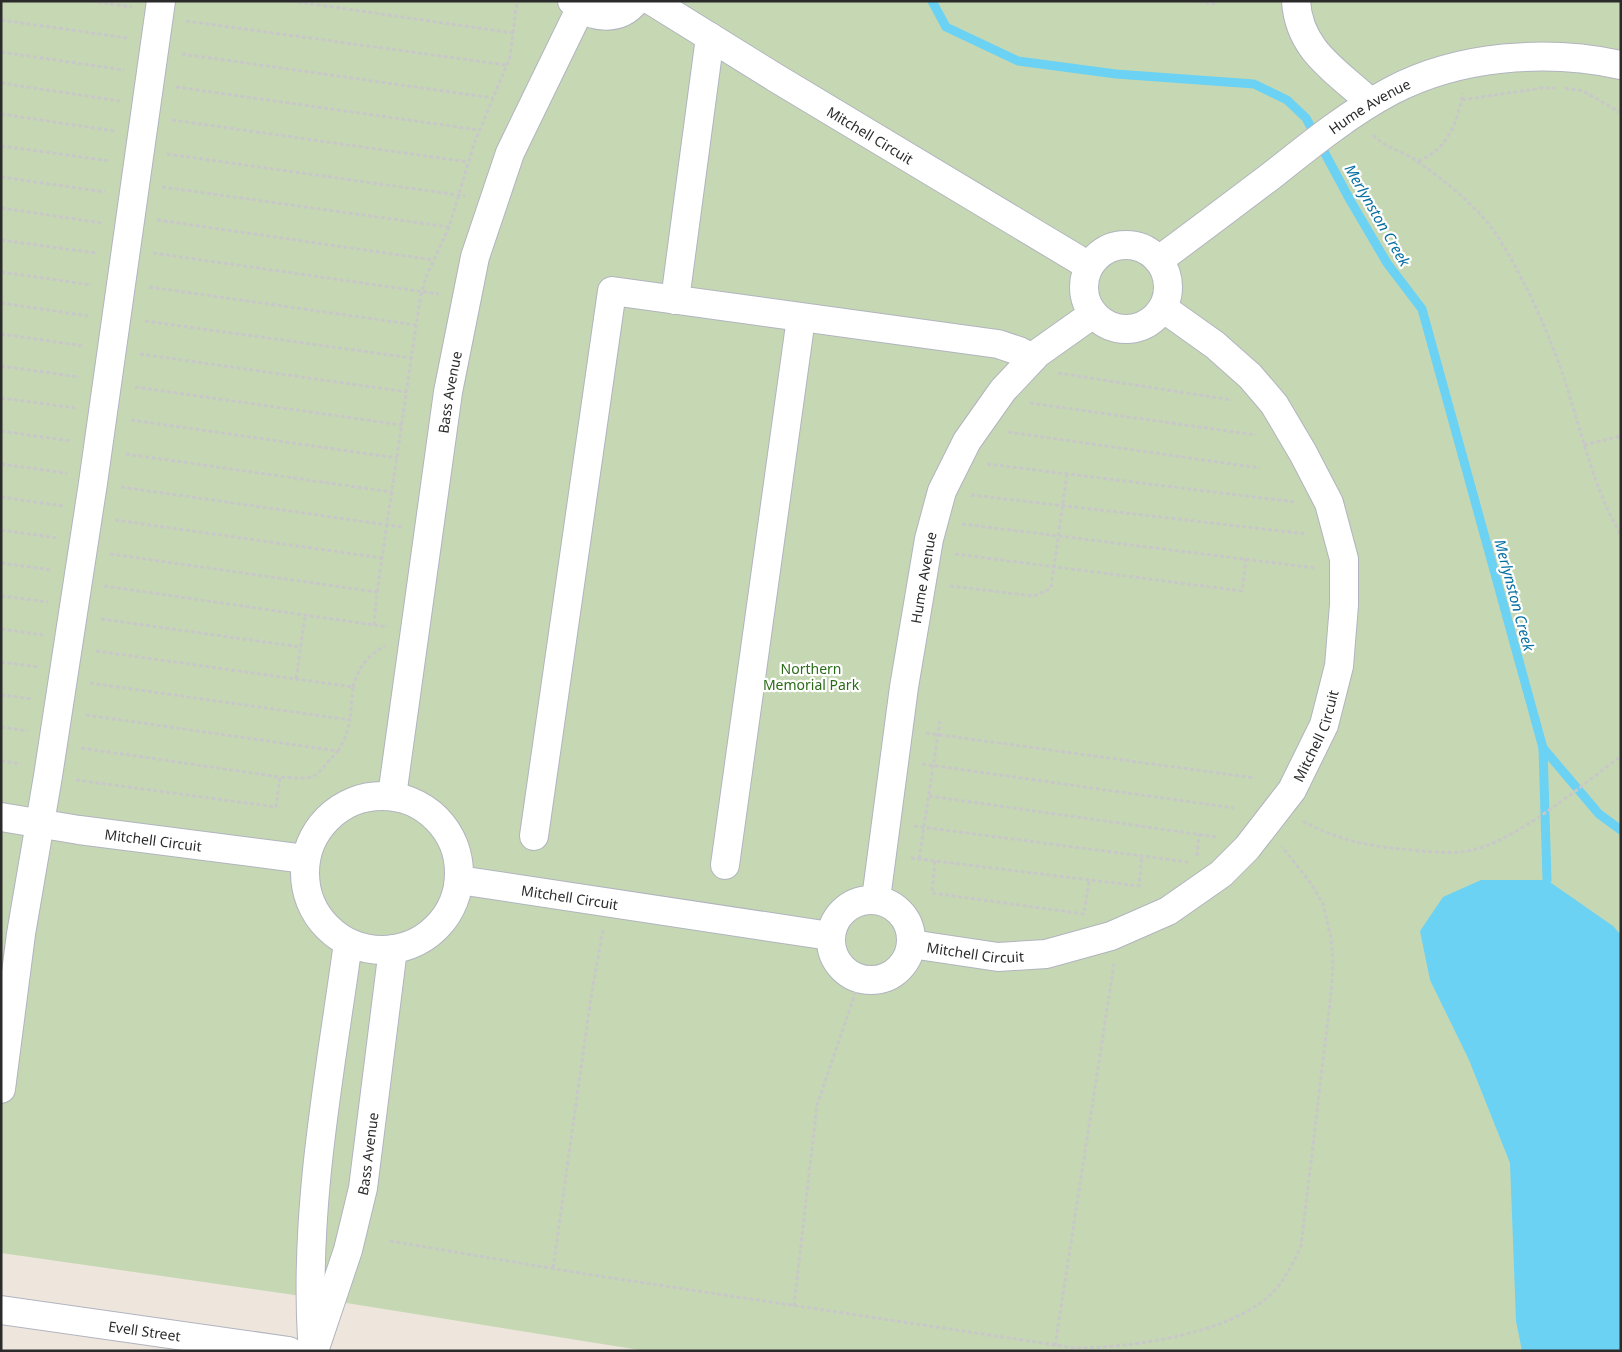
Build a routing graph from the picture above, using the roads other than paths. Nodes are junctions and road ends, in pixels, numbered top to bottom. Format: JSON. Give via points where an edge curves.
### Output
{"nodes":[{"id":1,"x":636,"y":1,"type":"edge"},
{"id":2,"x":652,"y":1,"type":"edge"},
{"id":3,"x":1296,"y":1,"type":"edge"},
{"id":4,"x":576,"y":5,"type":"edge"},
{"id":5,"x":710,"y":37,"type":"junction"},
{"id":6,"x":1621,"y":64,"type":"edge"},
{"id":7,"x":1362,"y":107,"type":"junction"},
{"id":8,"x":140,"y":142,"type":"edge"},
{"id":9,"x":1159,"y":260,"type":"junction"},
{"id":10,"x":1089,"y":266,"type":"junction"},
{"id":11,"x":675,"y":300,"type":"junction"},
{"id":12,"x":1163,"y":308,"type":"junction"},
{"id":13,"x":1094,"y":314,"type":"junction"},
{"id":14,"x":801,"y":318,"type":"junction"},
{"id":15,"x":1028,"y":363,"type":"junction"},
{"id":16,"x":392,"y":796,"type":"junction"},
{"id":17,"x":1,"y":817,"type":"edge"},
{"id":18,"x":40,"y":824,"type":"junction"},
{"id":19,"x":534,"y":836,"type":"dead end"},
{"id":20,"x":305,"y":859,"type":"junction"},
{"id":21,"x":725,"y":865,"type":"dead end"},
{"id":22,"x":459,"y":880,"type":"junction"},
{"id":23,"x":876,"y":899,"type":"junction"},
{"id":24,"x":830,"y":936,"type":"junction"},
{"id":25,"x":348,"y":943,"type":"junction"},
{"id":26,"x":911,"y":944,"type":"junction"},
{"id":27,"x":393,"y":950,"type":"junction"},
{"id":28,"x":1,"y":1089,"type":"edge"},
{"id":29,"x":1,"y":1310,"type":"edge"},
{"id":30,"x":289,"y":1351,"type":"edge"},
{"id":31,"x":313,"y":1351,"type":"edge"}],
"edges":[{"from":1,"to":4,"type":"street","via":[[621,13],[607,16],[593,15]]},
{"from":2,"to":5,"type":"street","name":"Mitchell Circuit"},
{"from":3,"to":7,"type":"street","via":[[1305,38]]},
{"from":4,"to":16,"type":"street","name":"Bass Avenue","via":[[510,153],[475,257],[465,298],[448,392]]},
{"from":5,"to":10,"type":"street","name":"Mitchell Circuit"},
{"from":5,"to":11,"type":"street"},
{"from":6,"to":7,"type":"street","name":"Hume Avenue","via":[[1571,58],[1487,60],[1409,83]]},
{"from":7,"to":9,"type":"street","name":"Hume Avenue"},
{"from":8,"to":18,"type":"street","via":[[103,414]]},
{"from":9,"to":10,"type":"street","via":[[1149,251],[1123,245],[1110,248]]},
{"from":9,"to":12,"type":"street","via":[[1169,284]]},
{"from":10,"to":13,"type":"street","via":[[1084,291]]},
{"from":11,"to":14,"type":"street"},
{"from":11,"to":19,"type":"street","via":[[612,291]]},
{"from":12,"to":13,"type":"street","via":[[1155,319],[1130,330],[1117,329]]},
{"from":12,"to":26,"type":"street","name":"Mitchell Circuit","via":[[1216,345],[1250,376],[1274,404],[1303,452],[1330,507],[1344,559],[1344,605],[1339,666],[1324,725],[1292,790],[1247,848],[1221,874],[1168,911],[1111,936],[1046,954],[998,957]]},
{"from":13,"to":15,"type":"street","name":"Hume Avenue"},
{"from":14,"to":15,"type":"street","via":[[998,344],[1019,351]]},
{"from":14,"to":21,"type":"street"},
{"from":15,"to":23,"type":"street","name":"Hume Avenue","via":[[976,428],[942,491],[927,550],[898,730]]},
{"from":16,"to":20,"type":"street","via":[[368,796],[346,804],[327,818],[313,837]]},
{"from":16,"to":22,"type":"street","via":[[415,803],[434,816],[458,856]]},
{"from":17,"to":18,"type":"street","name":"Mitchell Circuit"},
{"from":18,"to":20,"type":"street","name":"Mitchell Circuit"},
{"from":18,"to":28,"type":"street","via":[[21,934]]},
{"from":20,"to":25,"type":"street","via":[[305,884],[312,908],[327,928]]},
{"from":22,"to":24,"type":"street","name":"Mitchell Circuit"},
{"from":22,"to":27,"type":"street","via":[[453,904],[439,926],[418,942]]},
{"from":23,"to":24,"type":"street","via":[[851,904],[840,913]]},
{"from":23,"to":26,"type":"street","via":[[899,910],[906,920]]},
{"from":24,"to":26,"type":"street","via":[[831,950],[837,963],[860,979],[888,977],[907,958]]},
{"from":25,"to":27,"type":"street","via":[[370,950]]},
{"from":25,"to":31,"type":"street","name":"Bass Avenue","via":[[315,1179],[309,1297]]},
{"from":27,"to":31,"type":"street","name":"Bass Avenue","via":[[363,1188],[348,1250]]},
{"from":29,"to":30,"type":"street","name":"Evell Street"}]}
